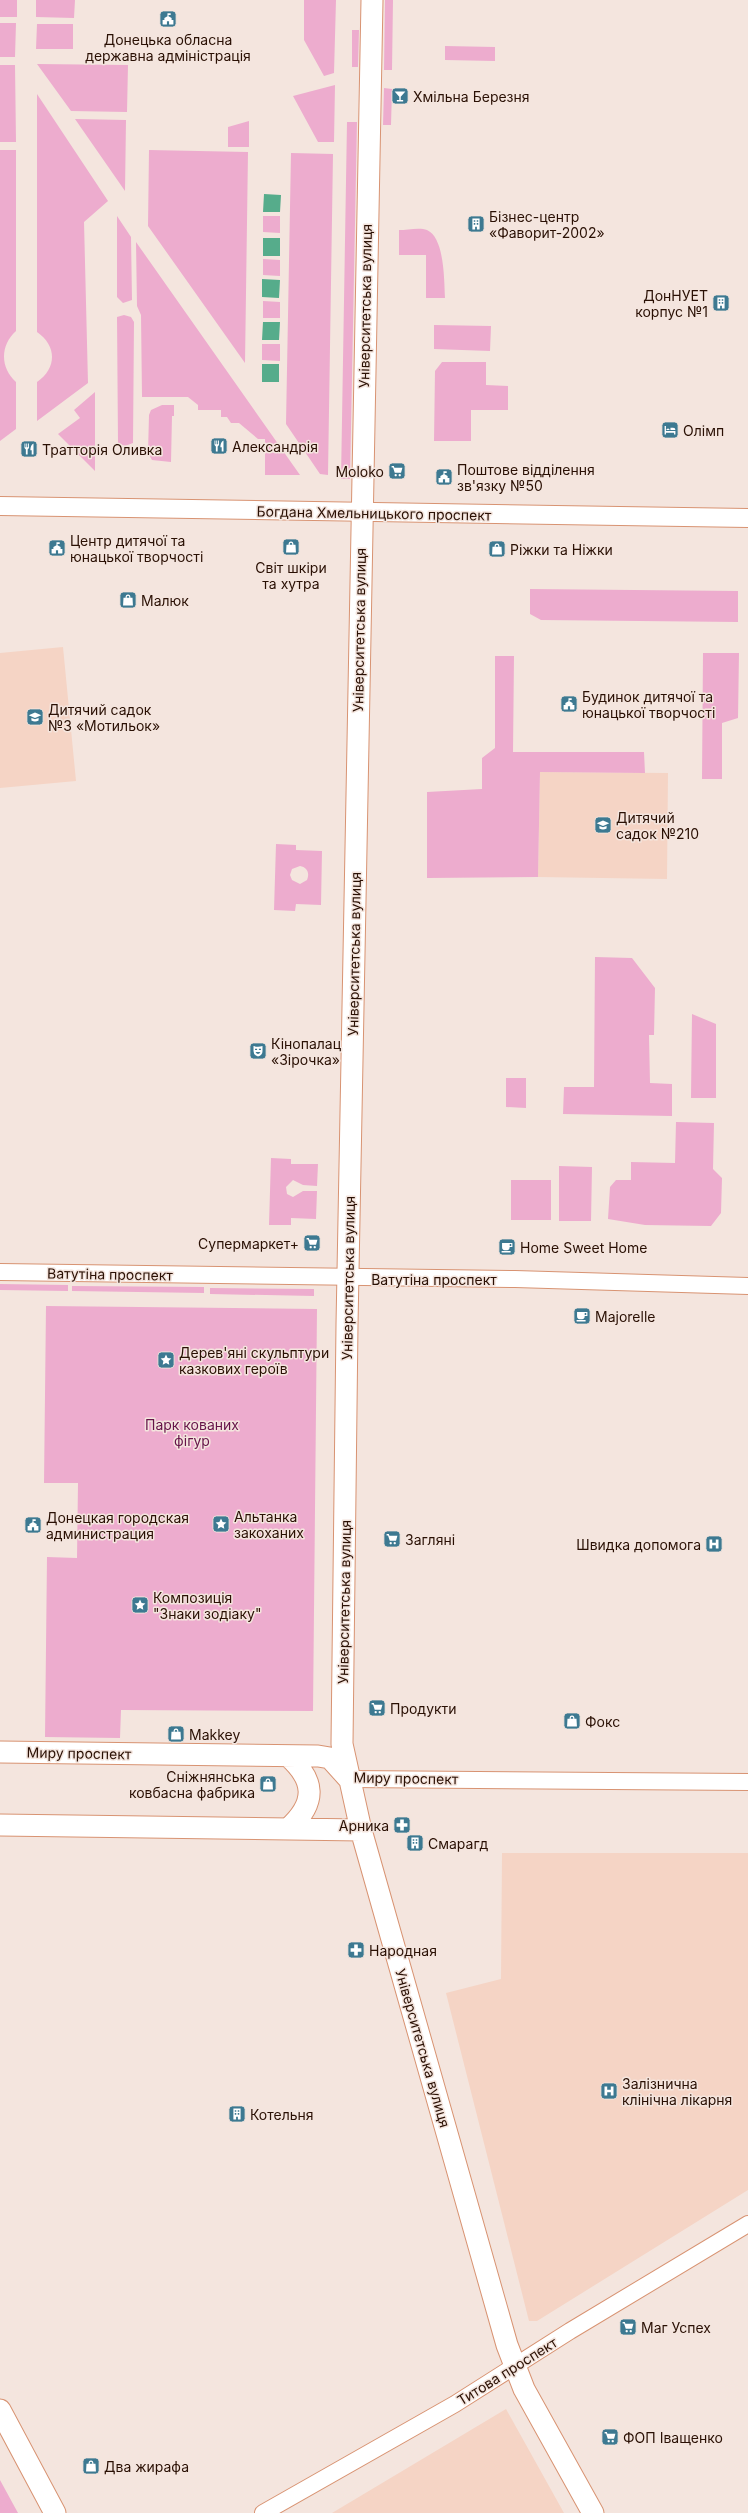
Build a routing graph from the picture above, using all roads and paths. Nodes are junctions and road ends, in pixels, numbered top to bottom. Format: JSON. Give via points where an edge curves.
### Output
{"nodes":[{"id":1,"x":372,"y":0,"type":"edge"},
{"id":2,"x":0,"y":506,"type":"edge"},
{"id":3,"x":362,"y":513,"type":"junction"},
{"id":4,"x":748,"y":518,"type":"edge"},
{"id":5,"x":0,"y":1272,"type":"edge"},
{"id":6,"x":348,"y":1278,"type":"junction"},
{"id":7,"x":748,"y":1286,"type":"edge"},
{"id":8,"x":0,"y":1752,"type":"edge"},
{"id":9,"x":288,"y":1756,"type":"junction"},
{"id":10,"x":349,"y":1779,"type":"junction"},
{"id":11,"x":748,"y":1782,"type":"edge"},
{"id":12,"x":0,"y":1825,"type":"edge"},
{"id":13,"x":289,"y":1828,"type":"junction"},
{"id":14,"x":361,"y":1830,"type":"junction"},
{"id":15,"x":748,"y":2224,"type":"edge"},
{"id":16,"x":515,"y":2367,"type":"junction"},
{"id":17,"x":0,"y":2410,"type":"edge"},
{"id":18,"x":55,"y":2513,"type":"edge"},
{"id":19,"x":263,"y":2513,"type":"edge"},
{"id":20,"x":593,"y":2513,"type":"edge"}],
"edges":[{"from":1,"to":3,"type":"main road","name":"Університетська вулиця"},
{"from":2,"to":3,"type":"main road","name":"Богдана Хмельницького проспект"},
{"from":3,"to":4,"type":"main road","name":"Богдана Хмельницького проспект"},
{"from":3,"to":6,"type":"main road","name":"Університетська вулиця"},
{"from":5,"to":6,"type":"street","name":"Ватутіна проспект"},
{"from":6,"to":7,"type":"street","name":"Ватутіна проспект","via":[[515,1279]]},
{"from":6,"to":10,"type":"main road","name":"Університетська вулиця","via":[[342,1744]]},
{"from":8,"to":9,"type":"main road","name":"Миру проспект"},
{"from":9,"to":10,"type":"main road","name":"Миру проспект","via":[[330,1758]]},
{"from":9,"to":13,"type":"main road","via":[[303,1769],[309,1784],[309,1798],[302,1816]]},
{"from":10,"to":11,"type":"street","name":"Миру проспект"},
{"from":10,"to":14,"type":"main road","name":"Університетська вулиця"},
{"from":12,"to":13,"type":"main road"},
{"from":13,"to":14,"type":"main road"},
{"from":14,"to":16,"type":"main road","name":"Університетська вулиця"},
{"from":15,"to":16,"type":"street","name":"Титова проспект"},
{"from":16,"to":19,"type":"street","name":"Титова проспект","via":[[416,2427]]},
{"from":16,"to":20,"type":"main road","name":"Університетська вулиця","via":[[524,2389]]},
{"from":17,"to":18,"type":"main road"}]}
